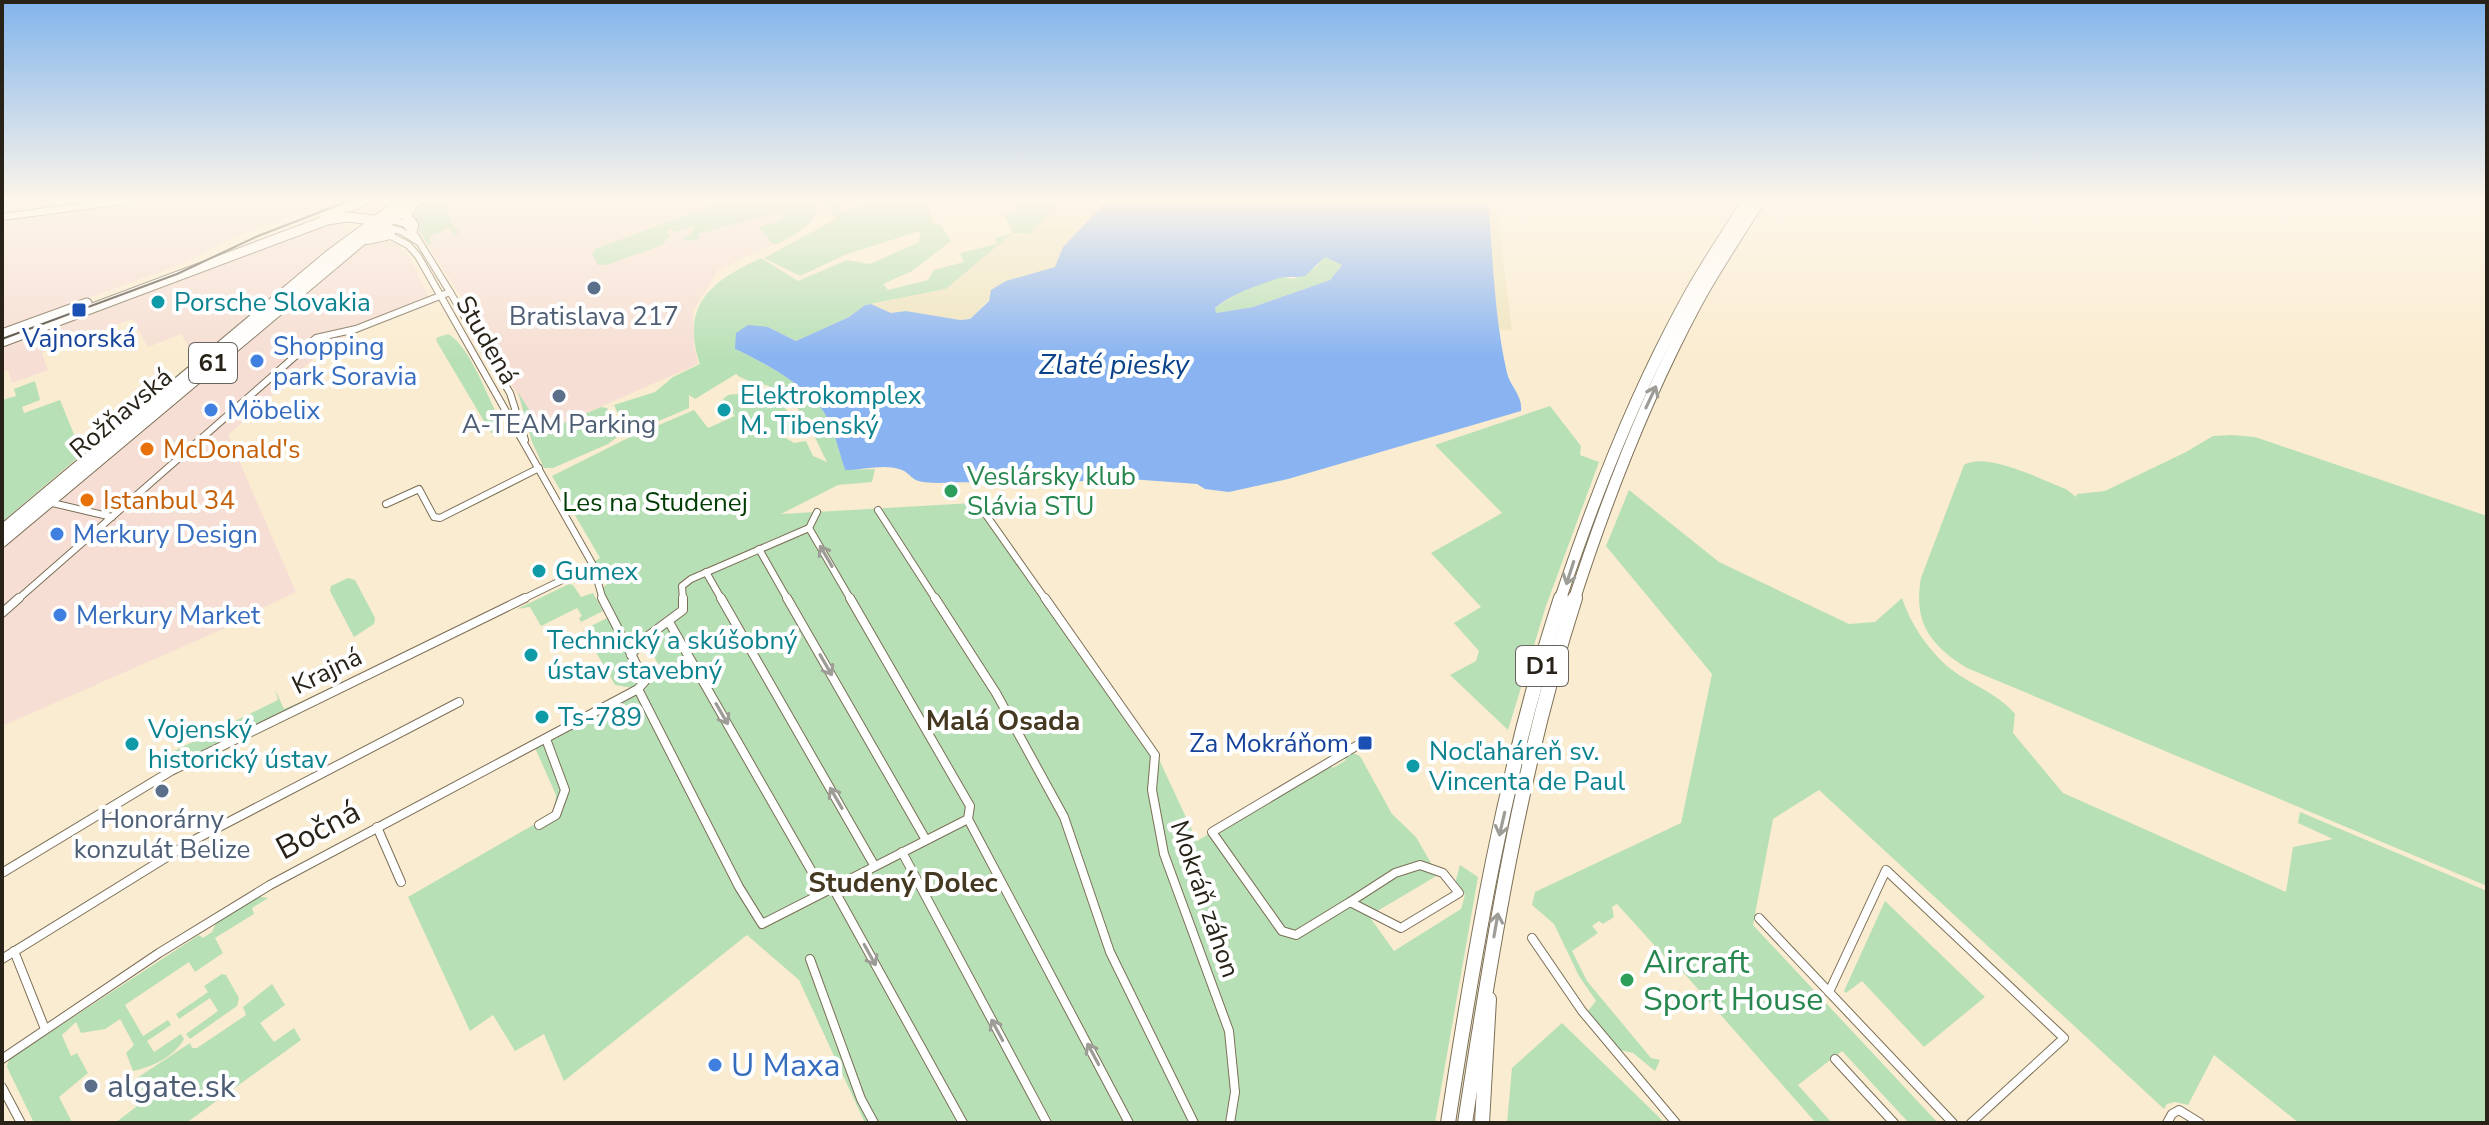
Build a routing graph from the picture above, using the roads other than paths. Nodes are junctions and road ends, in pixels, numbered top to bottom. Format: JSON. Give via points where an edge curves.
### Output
{"nodes":[{"id":1,"x":227,"y":252,"type":"edge"},
{"id":2,"x":234,"y":252,"type":"edge"},
{"id":3,"x":334,"y":252,"type":"edge"},
{"id":4,"x":348,"y":252,"type":"edge"},
{"id":5,"x":413,"y":252,"type":"edge"},
{"id":6,"x":425,"y":252,"type":"edge"},
{"id":7,"x":1716,"y":252,"type":"edge"},
{"id":8,"x":1727,"y":252,"type":"edge"},
{"id":9,"x":432,"y":285,"type":"junction"},
{"id":10,"x":450,"y":292,"type":"junction"},
{"id":11,"x":439,"y":297,"type":"junction"},
{"id":12,"x":2,"y":334,"type":"edge"},
{"id":13,"x":2,"y":342,"type":"edge"},
{"id":14,"x":526,"y":446,"type":"junction"},
{"id":15,"x":539,"y":468,"type":"junction"},
{"id":16,"x":55,"y":485,"type":"junction"},
{"id":17,"x":50,"y":502,"type":"junction"},
{"id":18,"x":977,"y":502,"type":"dead end"},
{"id":19,"x":386,"y":504,"type":"dead end"},
{"id":20,"x":29,"y":507,"type":"junction"},
{"id":21,"x":878,"y":510,"type":"dead end"},
{"id":22,"x":817,"y":512,"type":"dead end"},
{"id":23,"x":112,"y":517,"type":"junction"},
{"id":24,"x":809,"y":528,"type":"junction"},
{"id":25,"x":2,"y":530,"type":"edge"},
{"id":26,"x":2,"y":542,"type":"edge"},
{"id":27,"x":759,"y":549,"type":"junction"},
{"id":28,"x":593,"y":565,"type":"junction"},
{"id":29,"x":706,"y":572,"type":"junction"},
{"id":30,"x":2,"y":613,"type":"edge"},
{"id":31,"x":669,"y":622,"type":"junction"},
{"id":32,"x":631,"y":655,"type":"junction"},
{"id":33,"x":645,"y":681,"type":"joint"},
{"id":34,"x":638,"y":689,"type":"junction"},
{"id":35,"x":459,"y":702,"type":"dead end"},
{"id":36,"x":546,"y":739,"type":"junction"},
{"id":37,"x":1358,"y":745,"type":"dead end"},
{"id":38,"x":968,"y":819,"type":"junction"},
{"id":39,"x":539,"y":825,"type":"dead end"},
{"id":40,"x":377,"y":827,"type":"junction"},
{"id":41,"x":926,"y":840,"type":"junction"},
{"id":42,"x":902,"y":852,"type":"junction"},
{"id":43,"x":874,"y":865,"type":"junction"},
{"id":44,"x":2,"y":873,"type":"edge"},
{"id":45,"x":401,"y":882,"type":"dead end"},
{"id":46,"x":827,"y":889,"type":"junction"},
{"id":47,"x":1350,"y":902,"type":"junction"},
{"id":48,"x":1759,"y":918,"type":"dead end"},
{"id":49,"x":1532,"y":938,"type":"dead end"},
{"id":50,"x":14,"y":951,"type":"junction"},
{"id":51,"x":2,"y":959,"type":"edge"},
{"id":52,"x":810,"y":959,"type":"dead end"},
{"id":53,"x":1487,"y":976,"type":"junction"},
{"id":54,"x":1829,"y":992,"type":"junction"},
{"id":55,"x":45,"y":1029,"type":"junction"},
{"id":56,"x":2,"y":1059,"type":"edge"},
{"id":57,"x":1835,"y":1059,"type":"dead end"},
{"id":58,"x":2,"y":1087,"type":"edge"},
{"id":59,"x":21,"y":1123,"type":"edge"},
{"id":60,"x":874,"y":1123,"type":"edge"},
{"id":61,"x":963,"y":1123,"type":"edge"},
{"id":62,"x":1047,"y":1123,"type":"edge"},
{"id":63,"x":1129,"y":1123,"type":"edge"},
{"id":64,"x":1194,"y":1123,"type":"edge"},
{"id":65,"x":1230,"y":1123,"type":"edge"},
{"id":66,"x":1448,"y":1123,"type":"edge"},
{"id":67,"x":1465,"y":1123,"type":"edge"},
{"id":68,"x":1482,"y":1123,"type":"edge"},
{"id":69,"x":1676,"y":1123,"type":"edge"},
{"id":70,"x":1894,"y":1123,"type":"edge"},
{"id":71,"x":1953,"y":1123,"type":"edge"},
{"id":72,"x":1971,"y":1123,"type":"edge"},
{"id":73,"x":2167,"y":1123,"type":"edge"},
{"id":74,"x":2200,"y":1123,"type":"edge"}],
"edges":[{"from":1,"to":12,"type":"main road"},
{"from":2,"to":13,"type":"main road"},
{"from":3,"to":16,"type":"main road","name":"Rožňavská","number":"61"},
{"from":4,"to":17,"type":"main road","name":"Rožňavská","number":"61"},
{"from":5,"to":9,"type":"street","name":"Studená"},
{"from":6,"to":10,"type":"street","name":"Studená"},
{"from":7,"to":66,"type":"highway","number":"D1","one_way":true,"via":[[1652,367],[1572,564],[1529,712],[1491,873]]},
{"from":53,"to":8,"type":"highway","number":"D1","one_way":true,"via":[[1542,715],[1594,541],[1626,452],[1675,344]]},
{"from":9,"to":10,"type":"street"},
{"from":9,"to":11,"type":"street","name":"Studená"},
{"from":10,"to":11,"type":"street"},
{"from":10,"to":14,"type":"street","name":"Studená","via":[[510,393]]},
{"from":11,"to":14,"type":"street","name":"Studená"},
{"from":11,"to":23,"type":"street","via":[[356,329],[316,338]]},
{"from":14,"to":15,"type":"street","name":"Studená"},
{"from":15,"to":19,"type":"street","via":[[440,518],[434,517],[419,489]]},
{"from":15,"to":28,"type":"street","name":"Studená"},
{"from":16,"to":17,"type":"street"},
{"from":16,"to":20,"type":"main road","name":"Rožňavská","number":"61"},
{"from":17,"to":20,"type":"street"},
{"from":17,"to":23,"type":"street"},
{"from":17,"to":26,"type":"main road","name":"Rožňavská","number":"61"},
{"from":18,"to":65,"type":"street","name":"Mokráň záhon","via":[[1155,755],[1152,790],[1164,854],[1229,1031],[1235,1092]]},
{"from":20,"to":25,"type":"main road","name":"Rožňavská","number":"61"},
{"from":21,"to":64,"type":"street","via":[[996,693],[1064,817],[1110,952]]},
{"from":22,"to":24,"type":"street"},
{"from":23,"to":30,"type":"street"},
{"from":24,"to":27,"type":"street"},
{"from":38,"to":24,"type":"street","one_way":true,"via":[[970,806]]},
{"from":27,"to":29,"type":"street"},
{"from":27,"to":41,"type":"street","one_way":true},
{"from":28,"to":32,"type":"street","name":"Studená","via":[[605,607]]},
{"from":28,"to":44,"type":"street","name":"Krajná","via":[[171,771]]},
{"from":29,"to":31,"type":"street","via":[[682,586],[683,610]]},
{"from":43,"to":29,"type":"street","one_way":true},
{"from":31,"to":32,"type":"street"},
{"from":31,"to":46,"type":"street","one_way":true},
{"from":32,"to":33,"type":"street","name":"Studená"},
{"from":33,"to":34,"type":"street","name":"Bočná"},
{"from":34,"to":36,"type":"street","name":"Bočná"},
{"from":34,"to":46,"type":"street","via":[[762,924]]},
{"from":35,"to":50,"type":"street","via":[[196,839]]},
{"from":36,"to":39,"type":"street","via":[[565,790],[556,815]]},
{"from":36,"to":40,"type":"street","name":"Bočná"},
{"from":37,"to":47,"type":"street","via":[[1212,832],[1282,931],[1296,935]]},
{"from":38,"to":41,"type":"street"},
{"from":63,"to":38,"type":"street","one_way":true},
{"from":40,"to":45,"type":"street"},
{"from":40,"to":55,"type":"street","name":"Bočná","via":[[199,928]]},
{"from":41,"to":42,"type":"street"},
{"from":42,"to":43,"type":"street"},
{"from":62,"to":42,"type":"street","one_way":true},
{"from":43,"to":46,"type":"street"},
{"from":46,"to":61,"type":"street","one_way":true},
{"from":47,"to":47,"type":"street","via":[[1401,928],[1459,893],[1441,871],[1403,867]]},
{"from":48,"to":54,"type":"street"},
{"from":49,"to":69,"type":"street","via":[[1600,1037]]},
{"from":50,"to":51,"type":"street"},
{"from":50,"to":55,"type":"street"},
{"from":52,"to":60,"type":"street"},
{"from":53,"to":67,"type":"highway","number":"D1"},
{"from":53,"to":68,"type":"highway","via":[[1490,1014]]},
{"from":54,"to":71,"type":"street"},
{"from":54,"to":72,"type":"street","via":[[1886,870],[2064,1038]]},
{"from":55,"to":56,"type":"street","name":"Bočná"},
{"from":57,"to":70,"type":"street"},
{"from":58,"to":59,"type":"street"},
{"from":73,"to":74,"type":"street","via":[[2179,1110]]}]}
